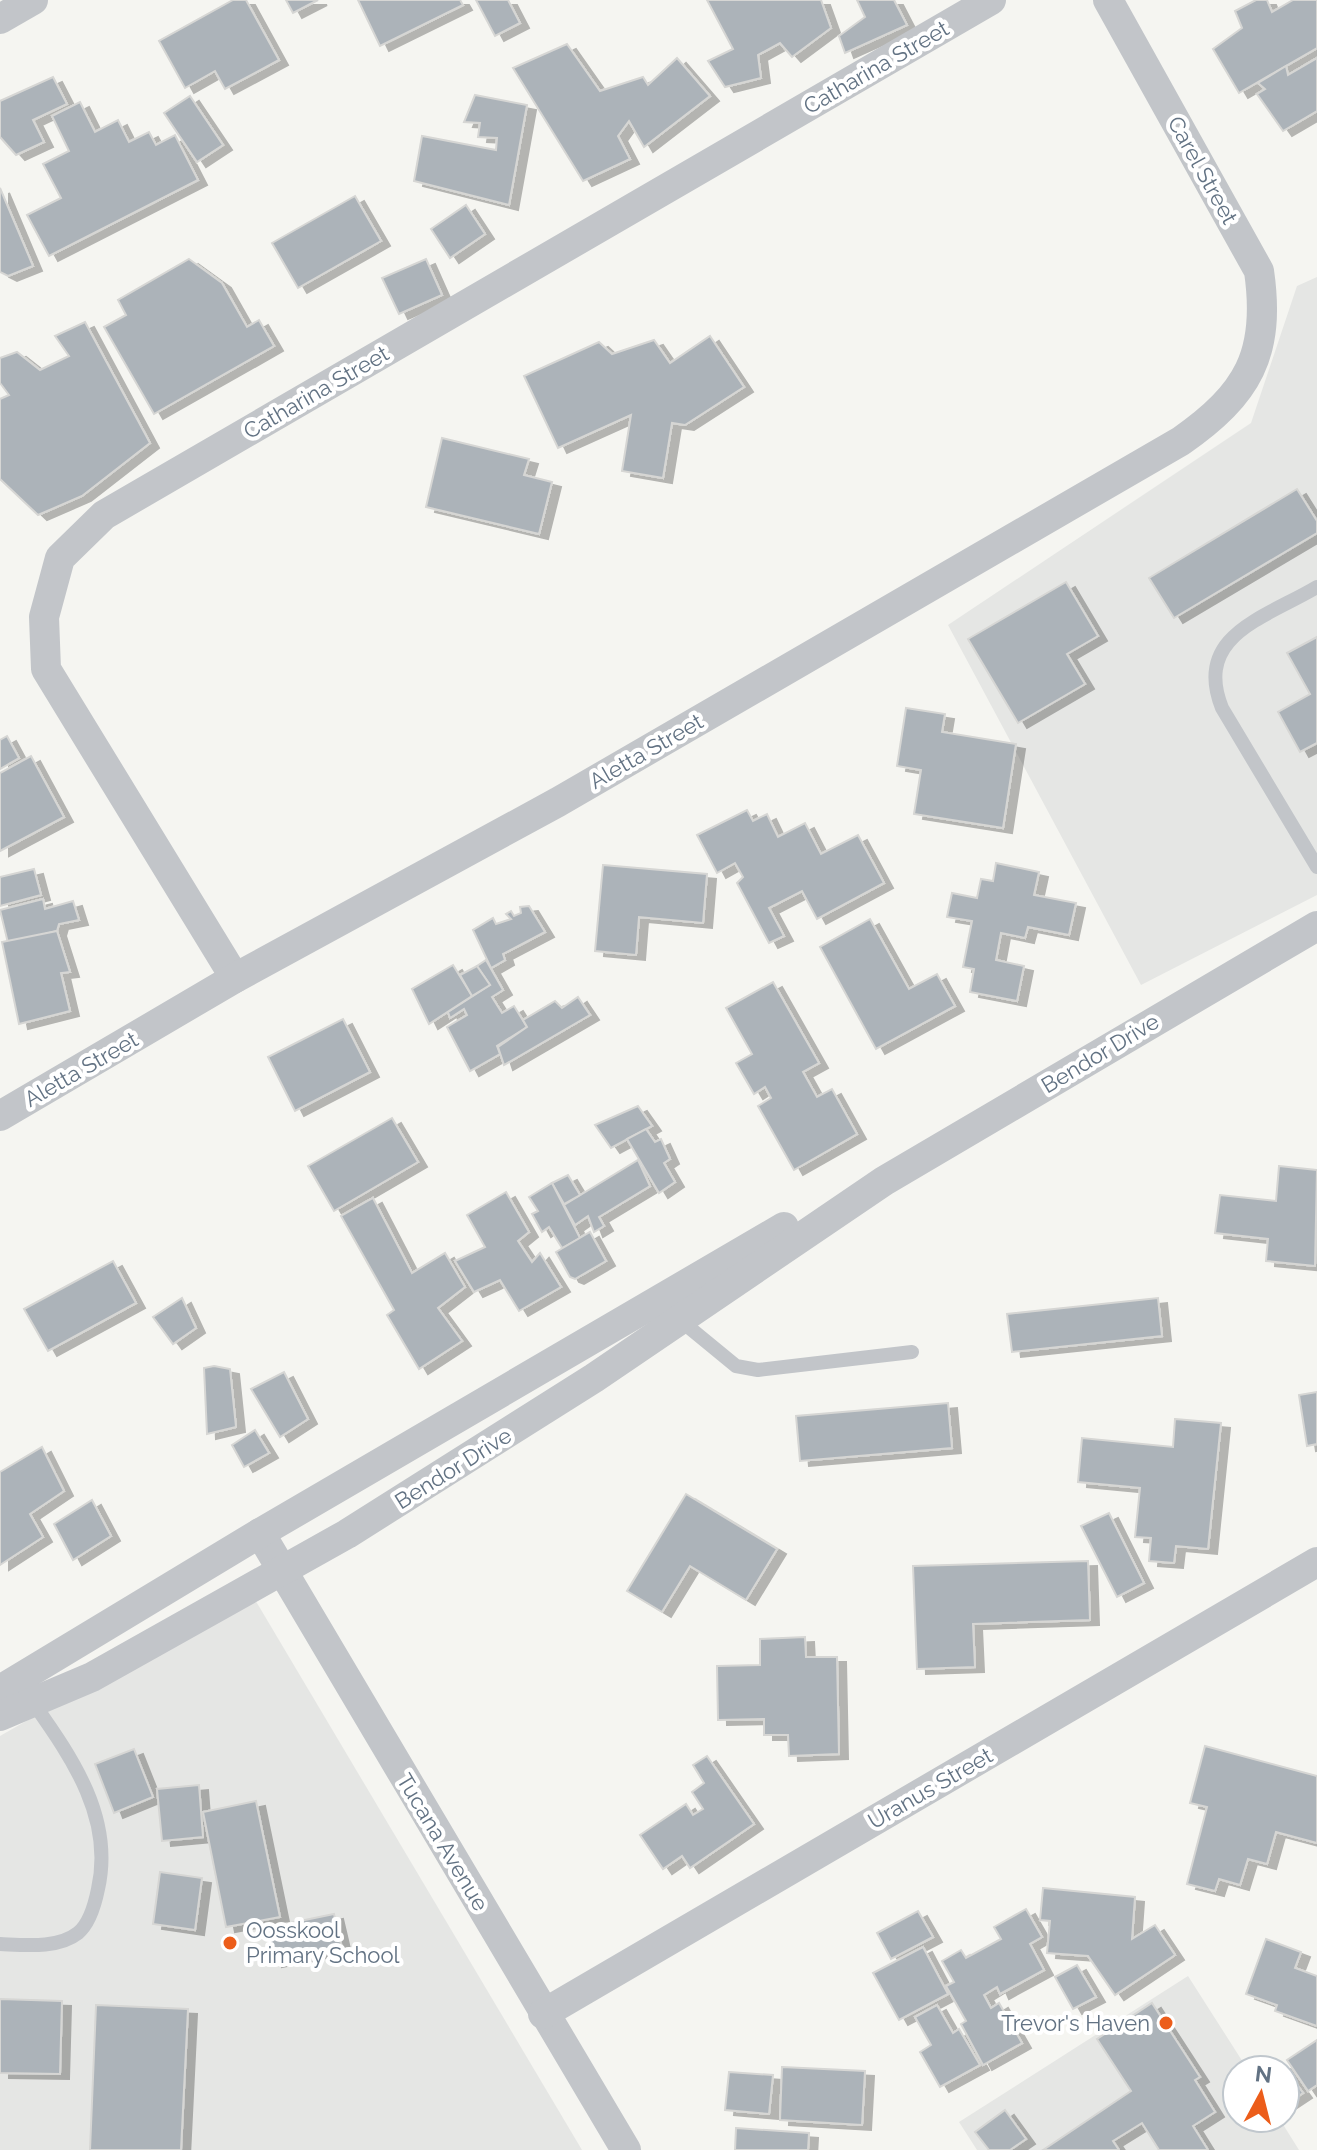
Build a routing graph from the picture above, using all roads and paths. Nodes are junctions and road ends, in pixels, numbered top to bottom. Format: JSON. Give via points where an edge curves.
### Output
{"nodes":[{"id":1,"x":33,"y":0,"type":"edge"},
{"id":2,"x":991,"y":0,"type":"edge"},
{"id":3,"x":1108,"y":0,"type":"edge"},
{"id":4,"x":0,"y":19,"type":"edge"},
{"id":5,"x":1257,"y":348,"type":"joint"},
{"id":6,"x":1317,"y":587,"type":"edge"},
{"id":7,"x":1317,"y":867,"type":"edge"},
{"id":8,"x":1317,"y":926,"type":"edge"},
{"id":9,"x":235,"y":978,"type":"junction"},
{"id":10,"x":0,"y":1116,"type":"edge"},
{"id":11,"x":884,"y":1181,"type":"junction"},
{"id":12,"x":680,"y":1320,"type":"junction"},
{"id":13,"x":912,"y":1352,"type":"dead end"},
{"id":14,"x":260,"y":1533,"type":"junction"},
{"id":15,"x":1317,"y":1562,"type":"edge"},
{"id":16,"x":282,"y":1572,"type":"junction"},
{"id":17,"x":0,"y":1690,"type":"edge"},
{"id":18,"x":34,"y":1704,"type":"junction"},
{"id":19,"x":0,"y":1716,"type":"edge"},
{"id":20,"x":0,"y":1944,"type":"edge"},
{"id":21,"x":543,"y":2014,"type":"junction"},
{"id":22,"x":626,"y":2150,"type":"edge"}],
"edges":[{"from":1,"to":4,"type":"street"},
{"from":2,"to":9,"type":"street","name":"Catharina Street","via":[[104,515],[60,558],[44,617],[46,669]]},
{"from":3,"to":5,"type":"street","name":"Carel Street","via":[[1259,271],[1265,309]]},
{"from":5,"to":9,"type":"street","name":"Aletta Street","via":[[1234,397],[1181,441],[558,802]]},
{"from":6,"to":7,"type":"lane","via":[[1222,646],[1213,677],[1222,708]]},
{"from":8,"to":11,"type":"street","name":"Bendor Drive"},
{"from":9,"to":10,"type":"street","name":"Aletta Street"},
{"from":11,"to":12,"type":"street","name":"Bendor Drive"},
{"from":11,"to":14,"type":"street","name":"Bendor Drive","via":[[834,1200],[778,1231]]},
{"from":12,"to":13,"type":"lane","via":[[736,1366],[758,1370]]},
{"from":12,"to":16,"type":"street","name":"Bendor Drive","via":[[494,1443]]},
{"from":14,"to":16,"type":"street","name":"Tucana Avenue"},
{"from":14,"to":17,"type":"street","name":"Bendor Drive"},
{"from":15,"to":21,"type":"street","name":"Uranus Street"},
{"from":16,"to":18,"type":"street","name":"Bendor Drive"},
{"from":16,"to":21,"type":"street","name":"Tucana Avenue"},
{"from":18,"to":19,"type":"street","name":"Bendor Drive"},
{"from":18,"to":20,"type":"lane","via":[[79,1772],[101,1830],[103,1867],[93,1911],[78,1933],[45,1945]]},
{"from":21,"to":22,"type":"street","name":"Tucana Avenue"}]}
